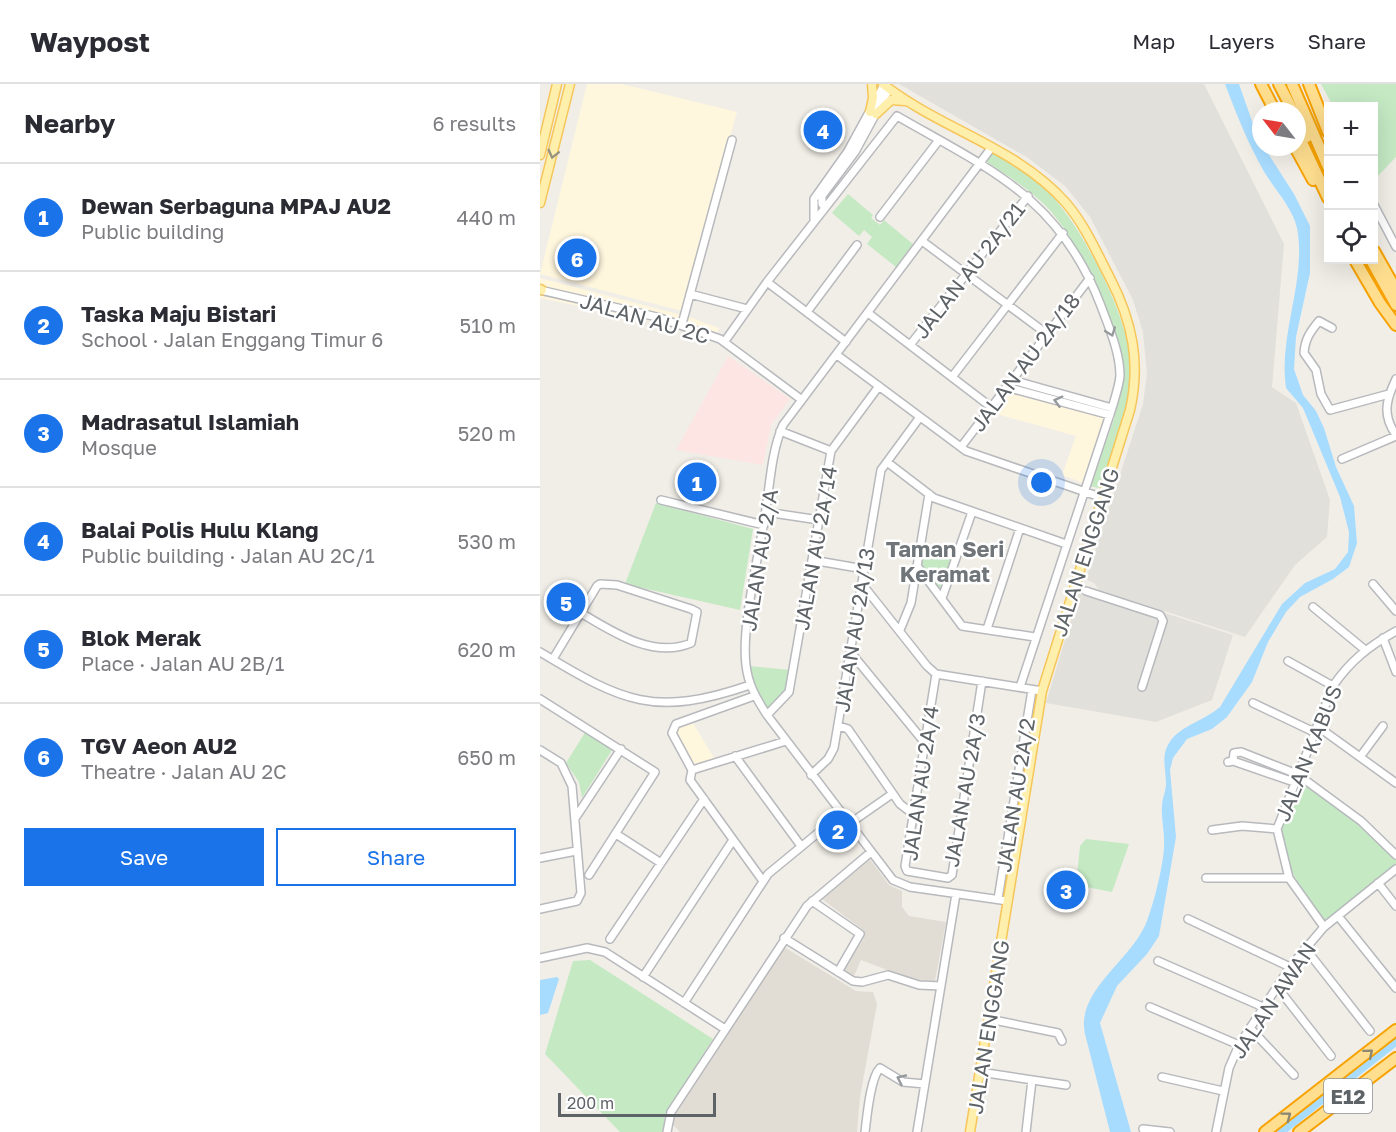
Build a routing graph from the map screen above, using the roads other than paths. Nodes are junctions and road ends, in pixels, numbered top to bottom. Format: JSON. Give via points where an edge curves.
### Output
{"nodes":[{"id":1,"x":557,"y":84,"type":"edge"},
{"id":2,"x":570,"y":84,"type":"edge"},
{"id":3,"x":872,"y":84,"type":"edge"},
{"id":4,"x":1261,"y":84,"type":"edge"},
{"id":5,"x":1273,"y":84,"type":"edge"},
{"id":6,"x":1279,"y":84,"type":"edge"},
{"id":7,"x":1292,"y":84,"type":"edge"},
{"id":8,"x":1309,"y":84,"type":"edge"},
{"id":9,"x":885,"y":86,"type":"edge"},
{"id":10,"x":1270,"y":102,"type":"edge"},
{"id":11,"x":1282,"y":102,"type":"edge"},
{"id":12,"x":1288,"y":102,"type":"edge"},
{"id":13,"x":915,"y":104,"type":"junction"},
{"id":14,"x":873,"y":113,"type":"junction"},
{"id":15,"x":1324,"y":120,"type":"edge"},
{"id":16,"x":1306,"y":136,"type":"edge"},
{"id":17,"x":732,"y":140,"type":"dead end"},
{"id":18,"x":939,"y":140,"type":"junction"},
{"id":19,"x":992,"y":147,"type":"junction"},
{"id":20,"x":1306,"y":151,"type":"edge"},
{"id":21,"x":540,"y":155,"type":"edge"},
{"id":22,"x":1300,"y":156,"type":"edge"},
{"id":23,"x":1324,"y":156,"type":"edge"},
{"id":24,"x":980,"y":164,"type":"junction"},
{"id":25,"x":1324,"y":169,"type":"edge"},
{"id":26,"x":1324,"y":188,"type":"edge"},
{"id":27,"x":1028,"y":196,"type":"junction"},
{"id":28,"x":1324,"y":200,"type":"edge"},
{"id":29,"x":540,"y":204,"type":"edge"},
{"id":30,"x":825,"y":208,"type":"junction"},
{"id":31,"x":1377,"y":210,"type":"edge"},
{"id":32,"x":880,"y":217,"type":"dead end"},
{"id":33,"x":814,"y":221,"type":"junction"},
{"id":34,"x":1063,"y":233,"type":"junction"},
{"id":35,"x":922,"y":241,"type":"junction"},
{"id":36,"x":857,"y":245,"type":"dead end"},
{"id":37,"x":1396,"y":247,"type":"edge"},
{"id":38,"x":1378,"y":259,"type":"edge"},
{"id":39,"x":1357,"y":264,"type":"edge"},
{"id":40,"x":1364,"y":264,"type":"edge"},
{"id":41,"x":1373,"y":264,"type":"edge"},
{"id":42,"x":967,"y":274,"type":"junction"},
{"id":43,"x":1090,"y":278,"type":"junction"},
{"id":44,"x":767,"y":282,"type":"junction"},
{"id":45,"x":541,"y":290,"type":"edge"},
{"id":46,"x":1396,"y":290,"type":"edge"},
{"id":47,"x":690,"y":294,"type":"junction"},
{"id":48,"x":1008,"y":304,"type":"junction"},
{"id":49,"x":1396,"y":305,"type":"edge"},
{"id":50,"x":747,"y":309,"type":"junction"},
{"id":51,"x":807,"y":312,"type":"junction"},
{"id":52,"x":868,"y":313,"type":"junction"},
{"id":53,"x":1396,"y":315,"type":"edge"},
{"id":54,"x":682,"y":324,"type":"junction"},
{"id":55,"x":1396,"y":325,"type":"edge"},
{"id":56,"x":1332,"y":327,"type":"dead end"},
{"id":57,"x":1047,"y":334,"type":"junction"},
{"id":58,"x":725,"y":341,"type":"junction"},
{"id":59,"x":846,"y":342,"type":"junction"},
{"id":60,"x":910,"y":345,"type":"junction"},
{"id":61,"x":837,"y":355,"type":"junction"},
{"id":62,"x":952,"y":377,"type":"junction"},
{"id":63,"x":1396,"y":379,"type":"edge"},
{"id":64,"x":1012,"y":380,"type":"junction"},
{"id":65,"x":879,"y":386,"type":"junction"},
{"id":66,"x":1006,"y":387,"type":"junction"},
{"id":67,"x":1389,"y":394,"type":"junction"},
{"id":68,"x":802,"y":400,"type":"junction"},
{"id":69,"x":991,"y":407,"type":"junction"},
{"id":70,"x":1111,"y":411,"type":"junction"},
{"id":71,"x":920,"y":417,"type":"junction"},
{"id":72,"x":780,"y":431,"type":"junction"},
{"id":73,"x":1396,"y":436,"type":"edge"},
{"id":74,"x":961,"y":447,"type":"junction"},
{"id":75,"x":831,"y":451,"type":"junction"},
{"id":76,"x":1342,"y":459,"type":"dead end"},
{"id":77,"x":887,"y":462,"type":"junction"},
{"id":78,"x":1083,"y":492,"type":"junction"},
{"id":79,"x":929,"y":494,"type":"junction"},
{"id":80,"x":1103,"y":498,"type":"junction"},
{"id":81,"x":661,"y":500,"type":"dead end"},
{"id":82,"x":766,"y":512,"type":"junction"},
{"id":83,"x":972,"y":512,"type":"junction"},
{"id":84,"x":819,"y":520,"type":"junction"},
{"id":85,"x":764,"y":525,"type":"junction"},
{"id":86,"x":1020,"y":528,"type":"junction"},
{"id":87,"x":1066,"y":544,"type":"junction"},
{"id":88,"x":812,"y":560,"type":"junction"},
{"id":89,"x":918,"y":567,"type":"junction"},
{"id":90,"x":864,"y":569,"type":"junction"},
{"id":91,"x":862,"y":584,"type":"junction"},
{"id":92,"x":1373,"y":584,"type":"dead end"},
{"id":93,"x":1086,"y":591,"type":"dead end"},
{"id":94,"x":942,"y":598,"type":"junction"},
{"id":95,"x":1313,"y":608,"type":"dead end"},
{"id":96,"x":1396,"y":611,"type":"edge"},
{"id":97,"x":581,"y":613,"type":"junction"},
{"id":98,"x":987,"y":629,"type":"junction"},
{"id":99,"x":900,"y":630,"type":"junction"},
{"id":100,"x":1396,"y":631,"type":"edge"},
{"id":101,"x":1035,"y":637,"type":"junction"},
{"id":102,"x":1383,"y":638,"type":"junction"},
{"id":103,"x":1364,"y":649,"type":"junction"},
{"id":104,"x":540,"y":652,"type":"edge"},
{"id":105,"x":852,"y":654,"type":"junction"},
{"id":106,"x":553,"y":659,"type":"junction"},
{"id":107,"x":1288,"y":661,"type":"dead end"},
{"id":108,"x":1396,"y":672,"type":"edge"},
{"id":109,"x":936,"y":674,"type":"junction"},
{"id":110,"x":982,"y":681,"type":"junction"},
{"id":111,"x":750,"y":685,"type":"junction"},
{"id":112,"x":1020,"y":687,"type":"junction"},
{"id":113,"x":1142,"y":687,"type":"dead end"},
{"id":114,"x":1333,"y":687,"type":"junction"},
{"id":115,"x":1032,"y":690,"type":"junction"},
{"id":116,"x":1042,"y":691,"type":"junction"},
{"id":117,"x":754,"y":696,"type":"junction"},
{"id":118,"x":540,"y":699,"type":"edge"},
{"id":119,"x":1253,"y":703,"type":"dead end"},
{"id":120,"x":767,"y":715,"type":"junction"},
{"id":121,"x":839,"y":726,"type":"junction"},
{"id":122,"x":1383,"y":726,"type":"dead end"},
{"id":123,"x":1316,"y":729,"type":"junction"},
{"id":124,"x":786,"y":741,"type":"junction"},
{"id":125,"x":925,"y":743,"type":"junction"},
{"id":126,"x":621,"y":749,"type":"junction"},
{"id":127,"x":540,"y":750,"type":"edge"},
{"id":128,"x":735,"y":756,"type":"junction"},
{"id":129,"x":1360,"y":757,"type":"junction"},
{"id":130,"x":692,"y":770,"type":"junction"},
{"id":131,"x":1298,"y":774,"type":"junction"},
{"id":132,"x":811,"y":775,"type":"junction"},
{"id":133,"x":1294,"y":782,"type":"junction"},
{"id":134,"x":1396,"y":783,"type":"edge"},
{"id":135,"x":892,"y":794,"type":"junction"},
{"id":136,"x":704,"y":799,"type":"junction"},
{"id":137,"x":841,"y":814,"type":"junction"},
{"id":138,"x":913,"y":814,"type":"junction"},
{"id":139,"x":576,"y":819,"type":"junction"},
{"id":140,"x":849,"y":824,"type":"junction"},
{"id":141,"x":1277,"y":829,"type":"junction"},
{"id":142,"x":1212,"y":830,"type":"dead end"},
{"id":143,"x":616,"y":834,"type":"junction"},
{"id":144,"x":733,"y":840,"type":"junction"},
{"id":145,"x":801,"y":846,"type":"junction"},
{"id":146,"x":576,"y":851,"type":"junction"},
{"id":147,"x":871,"y":852,"type":"junction"},
{"id":148,"x":1396,"y":855,"type":"edge"},
{"id":149,"x":540,"y":858,"type":"edge"},
{"id":150,"x":661,"y":863,"type":"junction"},
{"id":151,"x":1396,"y":869,"type":"edge"},
{"id":152,"x":589,"y":875,"type":"dead end"},
{"id":153,"x":927,"y":876,"type":"joint"},
{"id":154,"x":1206,"y":878,"type":"dead end"},
{"id":155,"x":1289,"y":879,"type":"junction"},
{"id":156,"x":763,"y":881,"type":"junction"},
{"id":157,"x":1378,"y":883,"type":"junction"},
{"id":158,"x":956,"y":894,"type":"junction"},
{"id":159,"x":998,"y":899,"type":"junction"},
{"id":160,"x":812,"y":901,"type":"junction"},
{"id":161,"x":1008,"y":901,"type":"junction"},
{"id":162,"x":1396,"y":906,"type":"edge"},
{"id":163,"x":540,"y":909,"type":"edge"},
{"id":164,"x":1338,"y":916,"type":"junction"},
{"id":165,"x":1188,"y":919,"type":"dead end"},
{"id":166,"x":1324,"y":927,"type":"junction"},
{"id":167,"x":784,"y":938,"type":"junction"},
{"id":168,"x":610,"y":939,"type":"dead end"},
{"id":169,"x":1305,"y":948,"type":"junction"},
{"id":170,"x":540,"y":958,"type":"edge"},
{"id":171,"x":1158,"y":961,"type":"dead end"},
{"id":172,"x":1290,"y":967,"type":"junction"},
{"id":173,"x":838,"y":972,"type":"junction"},
{"id":174,"x":643,"y":977,"type":"junction"},
{"id":175,"x":941,"y":986,"type":"junction"},
{"id":176,"x":1277,"y":987,"type":"junction"},
{"id":177,"x":1396,"y":988,"type":"edge"},
{"id":178,"x":684,"y":1004,"type":"junction"},
{"id":179,"x":1150,"y":1007,"type":"dead end"},
{"id":180,"x":1263,"y":1007,"type":"junction"},
{"id":181,"x":989,"y":1019,"type":"junction"},
{"id":182,"x":1250,"y":1028,"type":"junction"},
{"id":183,"x":725,"y":1029,"type":"junction"},
{"id":184,"x":1396,"y":1030,"type":"edge"},
{"id":185,"x":1370,"y":1031,"type":"dead end"},
{"id":186,"x":1062,"y":1041,"type":"dead end"},
{"id":187,"x":1239,"y":1045,"type":"junction"},
{"id":188,"x":1331,"y":1056,"type":"dead end"},
{"id":189,"x":1396,"y":1058,"type":"edge"},
{"id":190,"x":980,"y":1072,"type":"junction"},
{"id":191,"x":1294,"y":1075,"type":"dead end"},
{"id":192,"x":1162,"y":1077,"type":"dead end"},
{"id":193,"x":1032,"y":1080,"type":"junction"},
{"id":194,"x":925,"y":1084,"type":"junction"},
{"id":195,"x":1066,"y":1085,"type":"dead end"},
{"id":196,"x":1223,"y":1091,"type":"junction"},
{"id":197,"x":1143,"y":1129,"type":"dead end"},
{"id":198,"x":667,"y":1132,"type":"edge"},
{"id":199,"x":865,"y":1132,"type":"edge"},
{"id":200,"x":917,"y":1132,"type":"edge"},
{"id":201,"x":970,"y":1132,"type":"edge"},
{"id":202,"x":1026,"y":1132,"type":"edge"},
{"id":203,"x":1170,"y":1132,"type":"edge"},
{"id":204,"x":1216,"y":1132,"type":"edge"},
{"id":205,"x":1265,"y":1132,"type":"edge"},
{"id":206,"x":1299,"y":1132,"type":"edge"}],
"edges":[{"from":1,"to":21,"type":"main road"},
{"from":2,"to":29,"type":"main road","one_way":true},
{"from":3,"to":14,"type":"main road"},
{"from":4,"to":10,"type":"highway"},
{"from":5,"to":11,"type":"highway"},
{"from":6,"to":12,"type":"highway"},
{"from":7,"to":23,"type":"highway"},
{"from":8,"to":15,"type":"highway"},
{"from":9,"to":13,"type":"main road","name":"JALAN ENGGANG"},
{"from":9,"to":14,"type":"street"},
{"from":13,"to":14,"type":"main road","via":[[891,100]]},
{"from":13,"to":19,"type":"main road","name":"JALAN ENGGANG"},
{"from":14,"to":30,"type":"street","via":[[855,152],[822,196]]},
{"from":14,"to":33,"type":"street","via":[[814,199]]},
{"from":16,"to":25,"type":"highway"},
{"from":17,"to":47,"type":"street"},
{"from":18,"to":24,"type":"street"},
{"from":18,"to":30,"type":"street","via":[[897,116]]},
{"from":18,"to":32,"type":"street"},
{"from":19,"to":24,"type":"street","name":"JALAN AU 2/A"},
{"from":19,"to":80,"type":"main road","name":"JALAN ENGGANG","via":[[1041,179],[1071,209],[1086,231],[1128,319],[1135,350],[1134,392]]},
{"from":20,"to":26,"type":"highway"},
{"from":22,"to":28,"type":"highway"},
{"from":24,"to":27,"type":"street"},
{"from":24,"to":35,"type":"street","name":"JALAN AU 2/A"},
{"from":27,"to":34,"type":"street"},
{"from":27,"to":42,"type":"street","name":"JALAN AU 2A/21"},
{"from":30,"to":33,"type":"street"},
{"from":31,"to":37,"type":"street"},
{"from":33,"to":44,"type":"street"},
{"from":34,"to":43,"type":"street"},
{"from":34,"to":48,"type":"street"},
{"from":35,"to":42,"type":"street"},
{"from":35,"to":52,"type":"street","name":"JALAN AU 2/A"},
{"from":36,"to":51,"type":"street"},
{"from":38,"to":46,"type":"highway"},
{"from":39,"to":55,"type":"highway"},
{"from":40,"to":53,"type":"highway"},
{"from":41,"to":49,"type":"highway"},
{"from":42,"to":48,"type":"street"},
{"from":42,"to":60,"type":"street","name":"JALAN AU 2A/21"},
{"from":43,"to":57,"type":"street","name":"JALAN AU 2A/18"},
{"from":43,"to":70,"type":"street","one_way":true,"via":[[1114,342],[1120,377]]},
{"from":44,"to":50,"type":"street"},
{"from":44,"to":51,"type":"street"},
{"from":45,"to":54,"type":"street","name":"JALAN AU 2C"},
{"from":47,"to":50,"type":"street"},
{"from":47,"to":54,"type":"street"},
{"from":48,"to":57,"type":"street"},
{"from":48,"to":62,"type":"street"},
{"from":50,"to":58,"type":"street"},
{"from":51,"to":59,"type":"street"},
{"from":52,"to":59,"type":"street","name":"JALAN AU 2/A"},
{"from":52,"to":60,"type":"street"},
{"from":54,"to":58,"type":"street","name":"JALAN AU 2C"},
{"from":56,"to":67,"type":"street","via":[[1319,321],[1305,343],[1304,353],[1316,370],[1324,403],[1330,410]]},
{"from":57,"to":64,"type":"street","name":"JALAN AU 2A/18"},
{"from":58,"to":68,"type":"street","name":"JALAN AU 2C"},
{"from":59,"to":61,"type":"street","name":"JALAN AU 2/A"},
{"from":60,"to":62,"type":"street"},
{"from":61,"to":65,"type":"street"},
{"from":61,"to":68,"type":"street","name":"JALAN AU 2/A"},
{"from":62,"to":69,"type":"street"},
{"from":63,"to":67,"type":"street"},
{"from":64,"to":66,"type":"street","name":"JALAN AU 2A/18"},
{"from":64,"to":70,"type":"street"},
{"from":65,"to":71,"type":"street"},
{"from":65,"to":75,"type":"street","name":"JALAN AU 2A/14"},
{"from":66,"to":69,"type":"street","name":"JALAN AU 2A/18"},
{"from":70,"to":66,"type":"street","one_way":true},
{"from":67,"to":73,"type":"street","via":[[1386,417]]},
{"from":68,"to":72,"type":"street","name":"JALAN AU 2/A"},
{"from":69,"to":74,"type":"street","name":"JALAN AU 2A/18"},
{"from":70,"to":78,"type":"street"},
{"from":71,"to":74,"type":"street"},
{"from":71,"to":77,"type":"street","name":"JALAN AU 2A/13"},
{"from":72,"to":75,"type":"street"},
{"from":72,"to":82,"type":"street","name":"JALAN AU 2/A"},
{"from":73,"to":76,"type":"street"},
{"from":74,"to":78,"type":"street"},
{"from":75,"to":84,"type":"street","name":"JALAN AU 2A/14"},
{"from":77,"to":79,"type":"street"},
{"from":77,"to":90,"type":"street","name":"JALAN AU 2A/13","via":[[881,470]]},
{"from":78,"to":80,"type":"street"},
{"from":78,"to":87,"type":"street"},
{"from":79,"to":83,"type":"street"},
{"from":79,"to":89,"type":"street"},
{"from":80,"to":116,"type":"main road","name":"JALAN ENGGANG"},
{"from":81,"to":85,"type":"street"},
{"from":82,"to":84,"type":"street"},
{"from":82,"to":85,"type":"street","name":"JALAN AU 2/A"},
{"from":83,"to":86,"type":"street"},
{"from":83,"to":94,"type":"street"},
{"from":84,"to":88,"type":"street","name":"JALAN AU 2A/14"},
{"from":85,"to":111,"type":"street","name":"JALAN AU 2/A","via":[[747,634],[745,663]]},
{"from":86,"to":87,"type":"street"},
{"from":86,"to":98,"type":"street"},
{"from":87,"to":101,"type":"street"},
{"from":88,"to":90,"type":"street"},
{"from":88,"to":120,"type":"street","name":"JALAN AU 2A/14","via":[[789,692]]},
{"from":89,"to":94,"type":"street"},
{"from":89,"to":99,"type":"street","via":[[911,603]]},
{"from":90,"to":91,"type":"street","name":"JALAN AU 2A/13"},
{"from":91,"to":99,"type":"street"},
{"from":91,"to":105,"type":"street","name":"JALAN AU 2A/13"},
{"from":92,"to":96,"type":"street"},
{"from":93,"to":113,"type":"street","via":[[1160,615],[1163,621]]},
{"from":94,"to":98,"type":"street","via":[[962,626]]},
{"from":95,"to":103,"type":"street"},
{"from":97,"to":97,"type":"street","via":[[597,586],[607,583],[691,609],[698,617],[691,643],[677,649],[651,647],[614,633]]},
{"from":97,"to":106,"type":"street"},
{"from":98,"to":101,"type":"street"},
{"from":99,"to":109,"type":"street"},
{"from":100,"to":102,"type":"street","name":"JALAN KABUS"},
{"from":101,"to":112,"type":"street"},
{"from":102,"to":103,"type":"street","name":"JALAN KABUS"},
{"from":102,"to":108,"type":"street"},
{"from":103,"to":114,"type":"street","name":"JALAN KABUS"},
{"from":104,"to":106,"type":"street"},
{"from":105,"to":121,"type":"street","name":"JALAN AU 2A/13"},
{"from":105,"to":125,"type":"street"},
{"from":106,"to":111,"type":"street","via":[[601,687],[647,702],[667,704],[704,699]]},
{"from":107,"to":114,"type":"street"},
{"from":109,"to":110,"type":"street"},
{"from":109,"to":125,"type":"street","name":"JALAN AU 2A/4"},
{"from":110,"to":112,"type":"street"},
{"from":110,"to":153,"type":"street","name":"JALAN AU 2A/3","via":[[952,875]]},
{"from":111,"to":117,"type":"street","name":"JALAN AU 2/A"},
{"from":112,"to":115,"type":"street"},
{"from":114,"to":123,"type":"street","name":"JALAN KABUS"},
{"from":115,"to":116,"type":"street"},
{"from":115,"to":159,"type":"street","name":"JALAN AU 2A/2"},
{"from":116,"to":161,"type":"main road","name":"JALAN ENGGANG"},
{"from":117,"to":120,"type":"street","name":"JALAN AU 2/A"},
{"from":117,"to":130,"type":"street","via":[[672,728]]},
{"from":118,"to":126,"type":"street"},
{"from":119,"to":123,"type":"street"},
{"from":120,"to":124,"type":"street","name":"JALAN AU 2/A"},
{"from":121,"to":132,"type":"street","name":"JALAN AU 2A/13","via":[[832,754]]},
{"from":121,"to":135,"type":"street","via":[[849,729]]},
{"from":122,"to":129,"type":"street"},
{"from":123,"to":129,"type":"street"},
{"from":123,"to":131,"type":"street","name":"JALAN KABUS"},
{"from":124,"to":128,"type":"street"},
{"from":124,"to":132,"type":"street","name":"JALAN AU 2/A"},
{"from":125,"to":138,"type":"street","name":"JALAN AU 2A/4"},
{"from":126,"to":139,"type":"street"},
{"from":126,"to":143,"type":"street","via":[[654,770],[654,775]]},
{"from":127,"to":139,"type":"street","via":[[561,763],[572,786]]},
{"from":128,"to":130,"type":"street"},
{"from":128,"to":145,"type":"street"},
{"from":129,"to":134,"type":"street"},
{"from":130,"to":136,"type":"street","via":[[690,780]]},
{"from":131,"to":133,"type":"street","name":"JALAN KABUS"},
{"from":131,"to":133,"type":"street","via":[[1241,752],[1234,753],[1230,761]]},
{"from":131,"to":148,"type":"street","via":[[1361,821]]},
{"from":132,"to":137,"type":"street","name":"JALAN AU 2/A"},
{"from":133,"to":141,"type":"street","name":"JALAN KABUS"},
{"from":135,"to":138,"type":"street"},
{"from":135,"to":140,"type":"street"},
{"from":136,"to":144,"type":"street"},
{"from":136,"to":150,"type":"street"},
{"from":137,"to":140,"type":"street","name":"JALAN AU 2/A"},
{"from":137,"to":145,"type":"street"},
{"from":138,"to":153,"type":"street","name":"JALAN AU 2A/4","via":[[905,866],[908,871]]},
{"from":139,"to":146,"type":"street"},
{"from":140,"to":147,"type":"street","name":"JALAN AU 2/A"},
{"from":141,"to":142,"type":"street","via":[[1242,826]]},
{"from":141,"to":155,"type":"street","name":"JALAN KABUS"},
{"from":143,"to":150,"type":"street"},
{"from":143,"to":152,"type":"street"},
{"from":144,"to":156,"type":"street"},
{"from":144,"to":174,"type":"street"},
{"from":145,"to":156,"type":"street"},
{"from":146,"to":149,"type":"street"},
{"from":146,"to":163,"type":"street","via":[[581,893],[577,901]]},
{"from":147,"to":158,"type":"street","name":"JALAN AU 2/A","via":[[886,874],[899,884]]},
{"from":147,"to":160,"type":"street"},
{"from":150,"to":168,"type":"street"},
{"from":151,"to":157,"type":"street","name":"JALAN AWAN"},
{"from":154,"to":155,"type":"street"},
{"from":155,"to":166,"type":"street","name":"JALAN KABUS"},
{"from":156,"to":178,"type":"street"},
{"from":157,"to":162,"type":"street"},
{"from":157,"to":164,"type":"street","name":"JALAN AWAN"},
{"from":158,"to":159,"type":"street","name":"JALAN AU 2/A"},
{"from":158,"to":175,"type":"street"},
{"from":159,"to":161,"type":"street","name":"JALAN AU 2/A"},
{"from":160,"to":167,"type":"street"},
{"from":160,"to":173,"type":"street","via":[[860,934]]},
{"from":161,"to":181,"type":"main road","name":"JALAN ENGGANG"},
{"from":164,"to":166,"type":"street","name":"JALAN AWAN"},
{"from":164,"to":177,"type":"street"},
{"from":165,"to":172,"type":"street"},
{"from":166,"to":169,"type":"street","name":"JALAN AWAN"},
{"from":167,"to":173,"type":"street"},
{"from":167,"to":183,"type":"street"},
{"from":169,"to":172,"type":"street","name":"JALAN AWAN"},
{"from":169,"to":185,"type":"street"},
{"from":170,"to":174,"type":"street","via":[[587,948],[604,952]]},
{"from":171,"to":180,"type":"street"},
{"from":172,"to":176,"type":"street","name":"JALAN AWAN"},
{"from":173,"to":175,"type":"street","via":[[862,982],[888,975],[919,985]]},
{"from":174,"to":178,"type":"street"},
{"from":175,"to":194,"type":"street"},
{"from":176,"to":180,"type":"street","name":"JALAN AWAN"},
{"from":176,"to":188,"type":"street"},
{"from":178,"to":183,"type":"street"},
{"from":179,"to":187,"type":"street"},
{"from":180,"to":182,"type":"street","name":"JALAN AWAN"},
{"from":181,"to":186,"type":"street","via":[[1058,1033]]},
{"from":181,"to":190,"type":"main road","name":"JALAN ENGGANG"},
{"from":182,"to":187,"type":"street","name":"JALAN AWAN"},
{"from":182,"to":191,"type":"street"},
{"from":183,"to":198,"type":"street","via":[[671,1112]]},
{"from":205,"to":184,"type":"highway","number":"E12","one_way":true},
{"from":187,"to":196,"type":"street","name":"JALAN AWAN"},
{"from":189,"to":206,"type":"highway","number":"E12"},
{"from":190,"to":193,"type":"street"},
{"from":190,"to":201,"type":"main road","name":"JALAN ENGGANG"},
{"from":192,"to":196,"type":"street"},
{"from":193,"to":195,"type":"street"},
{"from":193,"to":202,"type":"street"},
{"from":194,"to":199,"type":"street","one_way":true,"via":[[903,1082],[880,1068],[876,1071]]},
{"from":194,"to":200,"type":"street"},
{"from":196,"to":204,"type":"street","name":"JALAN AWAN"},
{"from":197,"to":203,"type":"street"}]}
